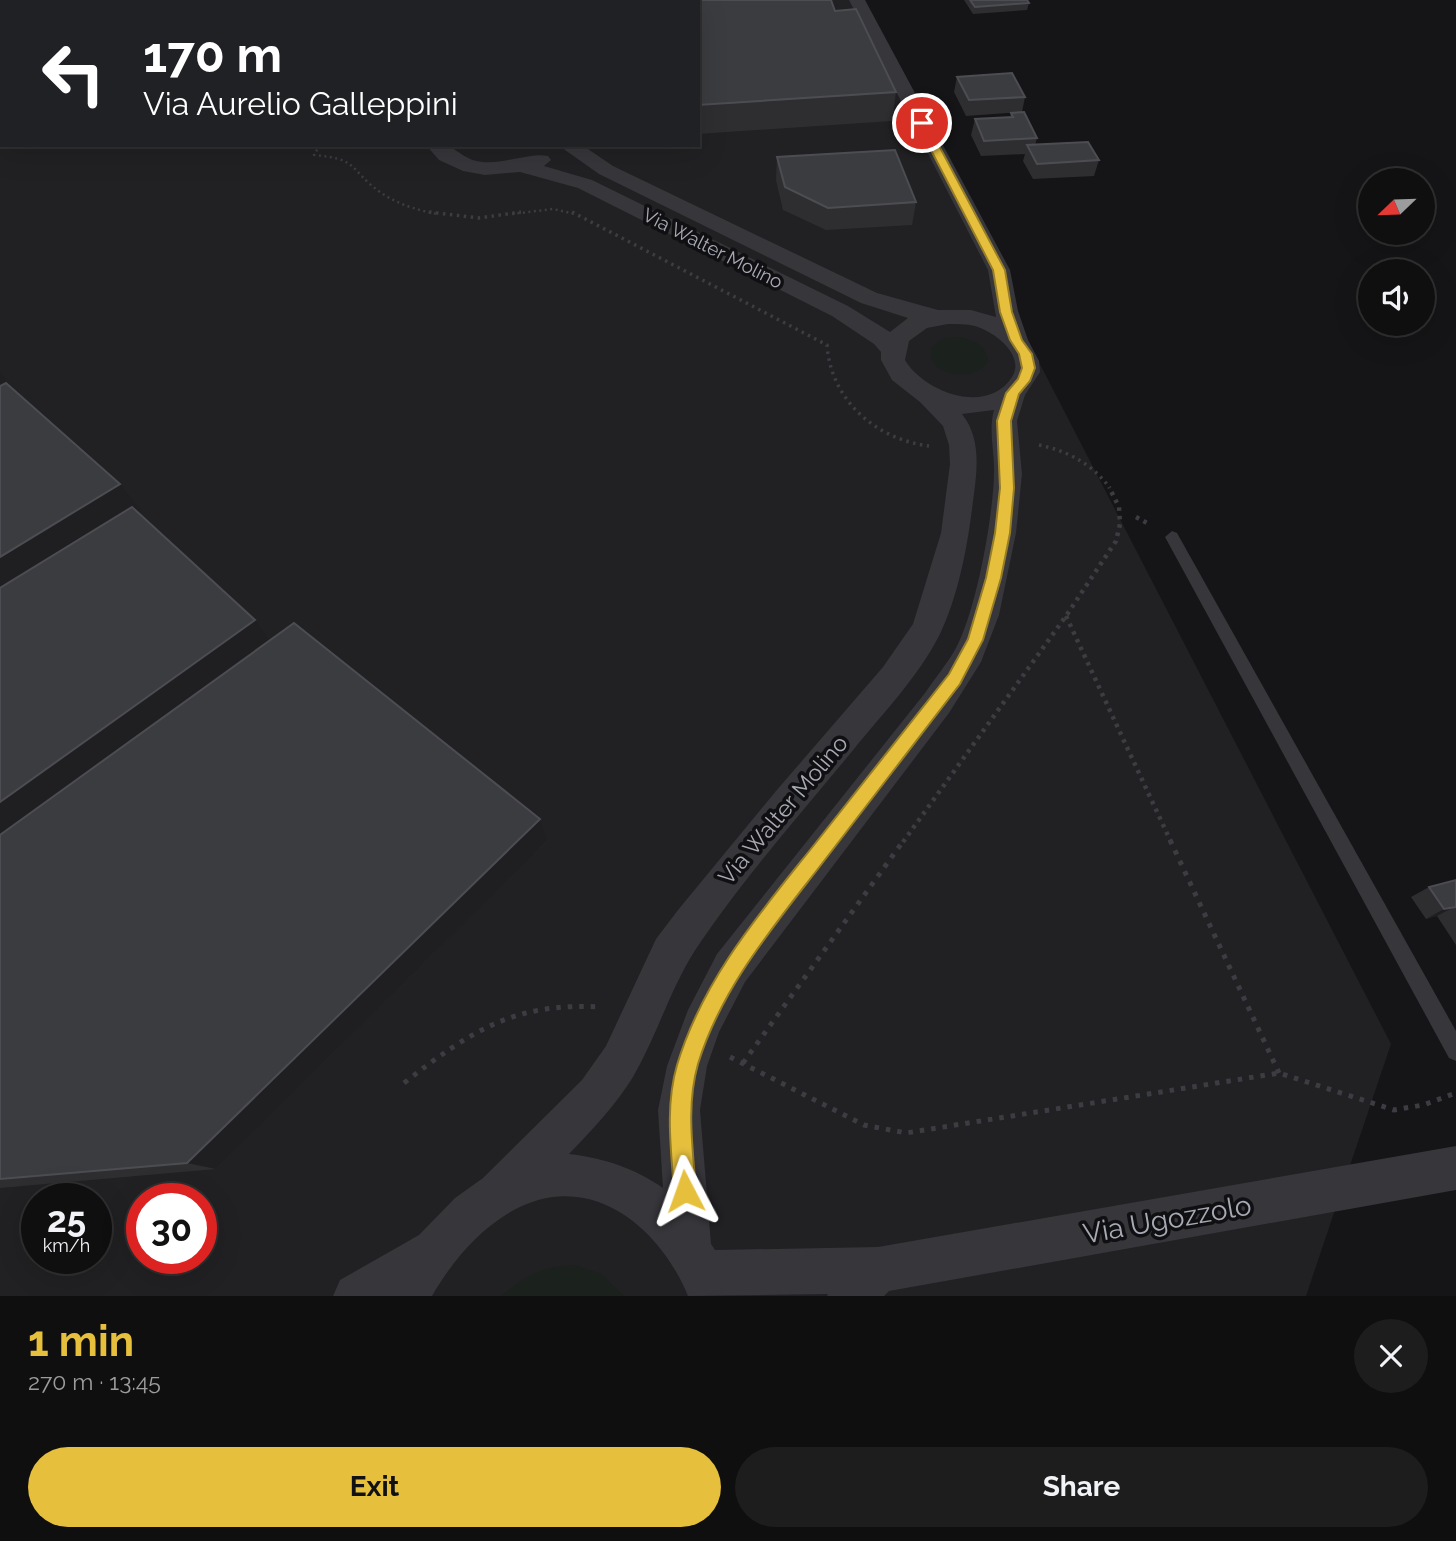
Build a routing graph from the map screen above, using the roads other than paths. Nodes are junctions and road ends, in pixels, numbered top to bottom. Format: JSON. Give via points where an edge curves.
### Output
{"nodes":[{"id":1,"x":858,"y":0,"type":"edge"},
{"id":2,"x":437,"y":147,"type":"edge"},
{"id":3,"x":563,"y":147,"type":"edge"},
{"id":4,"x":569,"y":147,"type":"edge"},
{"id":5,"x":522,"y":166,"type":"junction"},
{"id":6,"x":999,"y":270,"type":"junction"},
{"id":7,"x":943,"y":316,"type":"junction"},
{"id":8,"x":1016,"y":340,"type":"junction"},
{"id":9,"x":893,"y":350,"type":"junction"},
{"id":10,"x":1013,"y":393,"type":"junction"},
{"id":11,"x":929,"y":396,"type":"junction"},
{"id":12,"x":1172,"y":537,"type":"dead end"},
{"id":13,"x":1456,"y":1051,"type":"edge"},
{"id":14,"x":1456,"y":1168,"type":"edge"},
{"id":15,"x":499,"y":1194,"type":"junction"},
{"id":16,"x":433,"y":1252,"type":"junction"},
{"id":17,"x":701,"y":1271,"type":"edge"},
{"id":18,"x":864,"y":1283,"type":"edge"},
{"id":19,"x":356,"y":1296,"type":"edge"},
{"id":20,"x":407,"y":1296,"type":"edge"}],
"edges":[{"from":1,"to":6,"type":"street"},
{"from":2,"to":5,"type":"street","name":"Via Walter Molino","via":[[459,164]]},
{"from":3,"to":5,"type":"street","name":"Via Walter Molino"},
{"from":4,"to":7,"type":"street","name":"Via Walter Molino","via":[[606,170],[869,298]]},
{"from":5,"to":9,"type":"street","name":"Via Walter Molino","via":[[584,184],[841,311],[883,338]]},
{"from":6,"to":7,"type":"street","via":[[986,295],[974,305]]},
{"from":6,"to":8,"type":"street"},
{"from":7,"to":8,"type":"street","name":"Via Walter Molino","via":[[986,322]]},
{"from":7,"to":9,"type":"street","via":[[907,328]]},
{"from":8,"to":10,"type":"street","via":[[1026,354],[1028,368]]},
{"from":9,"to":11,"type":"street","name":"Via Walter Molino","via":[[897,370]]},
{"from":10,"to":11,"type":"street","name":"Via Walter Molino","via":[[982,404]]},
{"from":10,"to":17,"type":"street","via":[[1004,421],[1008,474],[1002,533],[984,615],[970,653],[937,703],[731,968],[695,1043],[679,1110]]},
{"from":11,"to":15,"type":"street","name":"Via Walter Molino","via":[[955,422],[964,476],[955,533],[936,604],[920,642],[691,923],[670,953],[610,1079]]},
{"from":12,"to":13,"type":"lane"},
{"from":14,"to":18,"type":"street","name":"Via Ugozzolo"},
{"from":15,"to":16,"type":"street","via":[[464,1218]]},
{"from":15,"to":17,"type":"street","via":[[536,1179],[572,1175],[608,1181],[642,1197],[670,1221]]},
{"from":16,"to":19,"type":"street"},
{"from":16,"to":20,"type":"street"},
{"from":17,"to":18,"type":"street","name":"Via Ugozzolo"}]}
